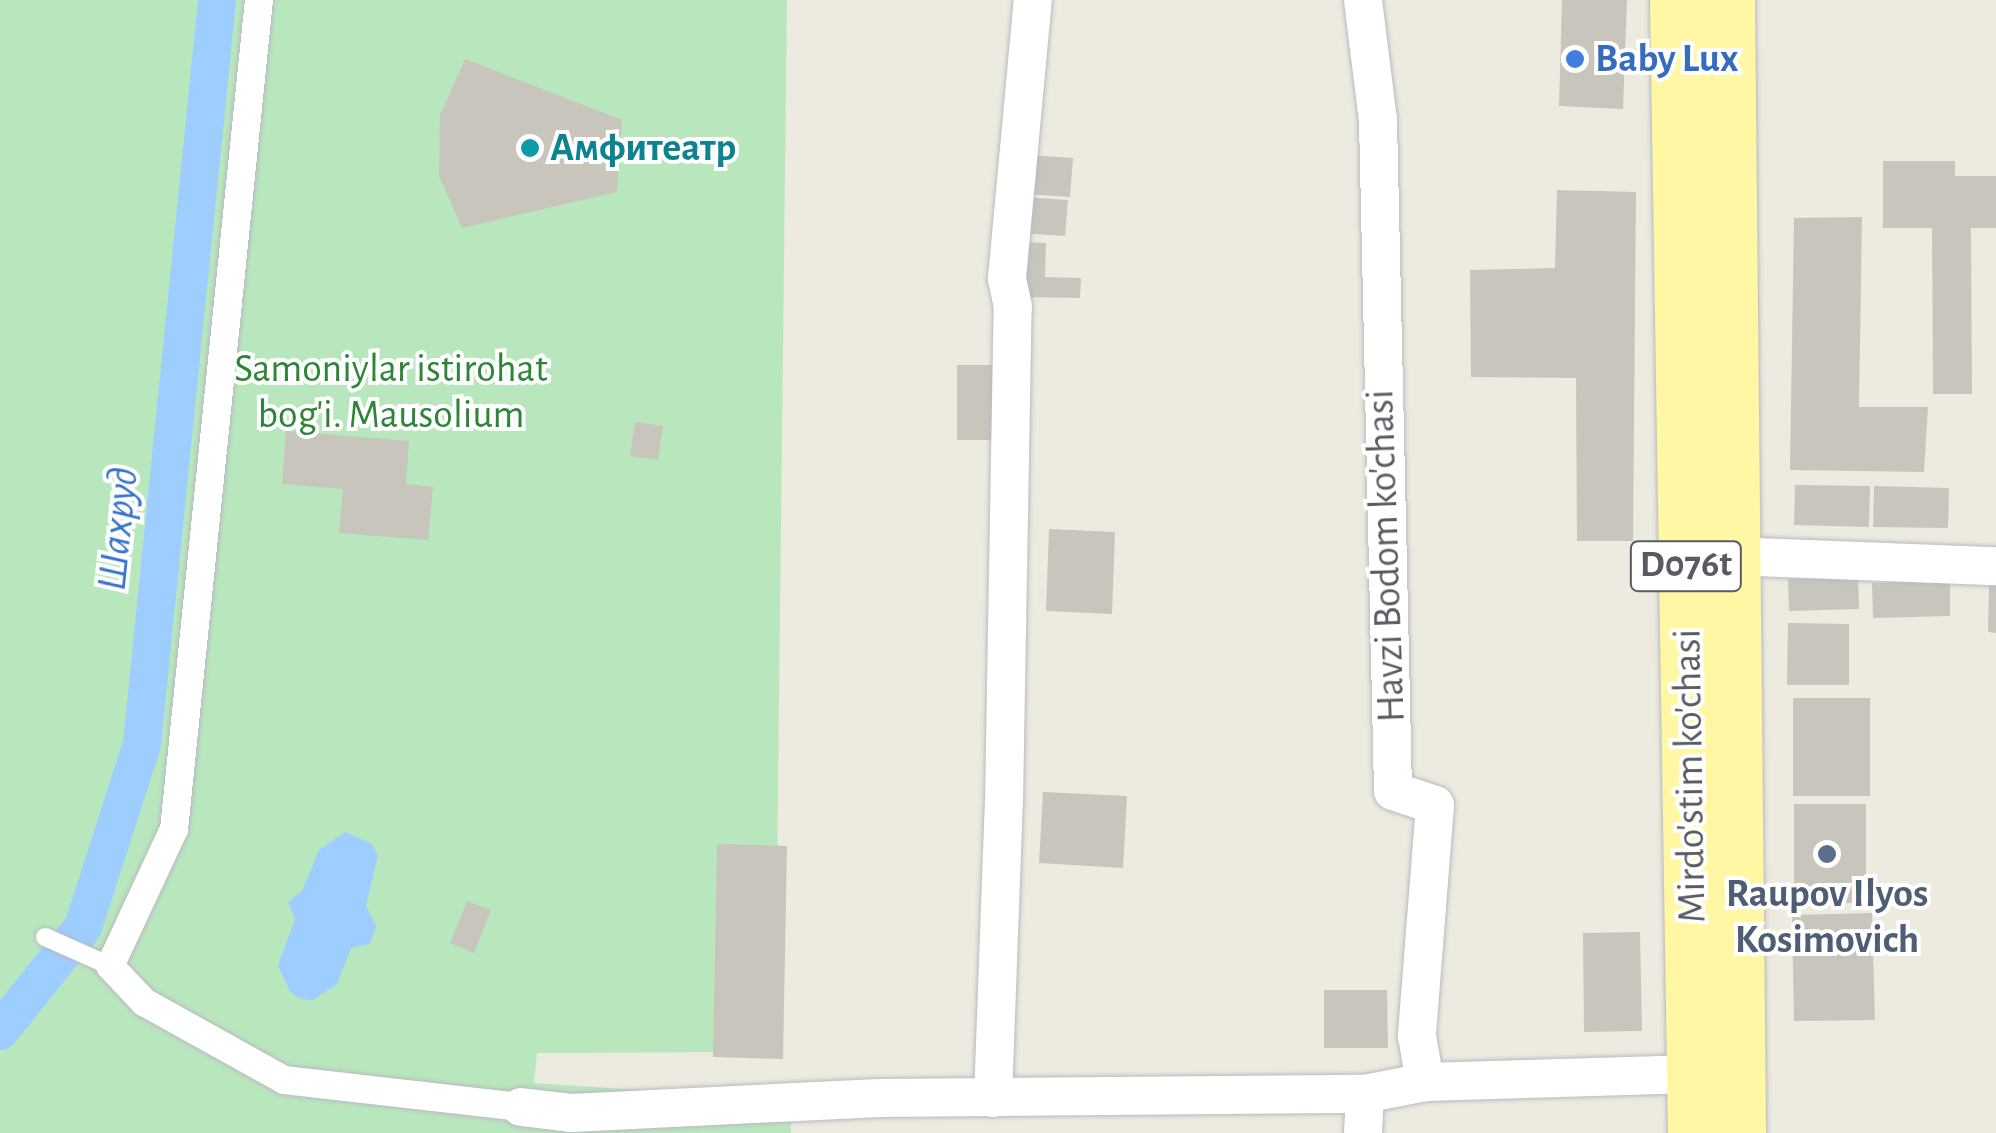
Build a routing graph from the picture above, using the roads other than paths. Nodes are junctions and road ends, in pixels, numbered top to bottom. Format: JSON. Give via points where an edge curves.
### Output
{"nodes":[{"id":1,"x":259,"y":0,"type":"edge"},
{"id":2,"x":1033,"y":0,"type":"edge"},
{"id":3,"x":1363,"y":0,"type":"edge"},
{"id":4,"x":1677,"y":0,"type":"edge"},
{"id":5,"x":1727,"y":0,"type":"edge"},
{"id":6,"x":1730,"y":556,"type":"junction"},
{"id":7,"x":1996,"y":566,"type":"edge"},
{"id":8,"x":50,"y":939,"type":"dead end"},
{"id":9,"x":110,"y":966,"type":"junction"},
{"id":10,"x":1695,"y":1074,"type":"junction"},
{"id":11,"x":1425,"y":1082,"type":"junction"},
{"id":12,"x":1365,"y":1094,"type":"junction"},
{"id":13,"x":993,"y":1098,"type":"junction"},
{"id":14,"x":521,"y":1107,"type":"joint"},
{"id":15,"x":1080,"y":1117,"type":"edge"},
{"id":16,"x":570,"y":1123,"type":"edge"},
{"id":17,"x":1363,"y":1133,"type":"edge"},
{"id":18,"x":1695,"y":1133,"type":"edge"},
{"id":19,"x":1738,"y":1133,"type":"edge"}],
"edges":[{"from":1,"to":9,"type":"street","via":[[174,828]]},
{"from":2,"to":13,"type":"street","via":[[1007,278],[1013,307],[1005,782]]},
{"from":3,"to":11,"type":"street","name":"Havzi Bodom ko'chasi","via":[[1378,120],[1393,791],[1435,805],[1417,1036]]},
{"from":4,"to":10,"type":"main road","name":"Mirdo'stim ko'chasi","number":"D076t"},
{"from":5,"to":6,"type":"main road","name":"Mirdo'stim ko'chasi","number":"D076t"},
{"from":6,"to":7,"type":"street"},
{"from":6,"to":19,"type":"main road","name":"Mirdo'stim ko'chasi","number":"D076t"},
{"from":8,"to":9,"type":"lane"},
{"from":9,"to":14,"type":"street","via":[[144,1002],[284,1080]]},
{"from":10,"to":11,"type":"street"},
{"from":10,"to":18,"type":"main road","name":"Mirdo'stim ko'chasi","number":"D076t"},
{"from":11,"to":12,"type":"street"},
{"from":12,"to":15,"type":"street"},
{"from":12,"to":17,"type":"street"},
{"from":13,"to":15,"type":"street"},
{"from":13,"to":16,"type":"street","via":[[878,1098]]},
{"from":14,"to":16,"type":"street"}]}
